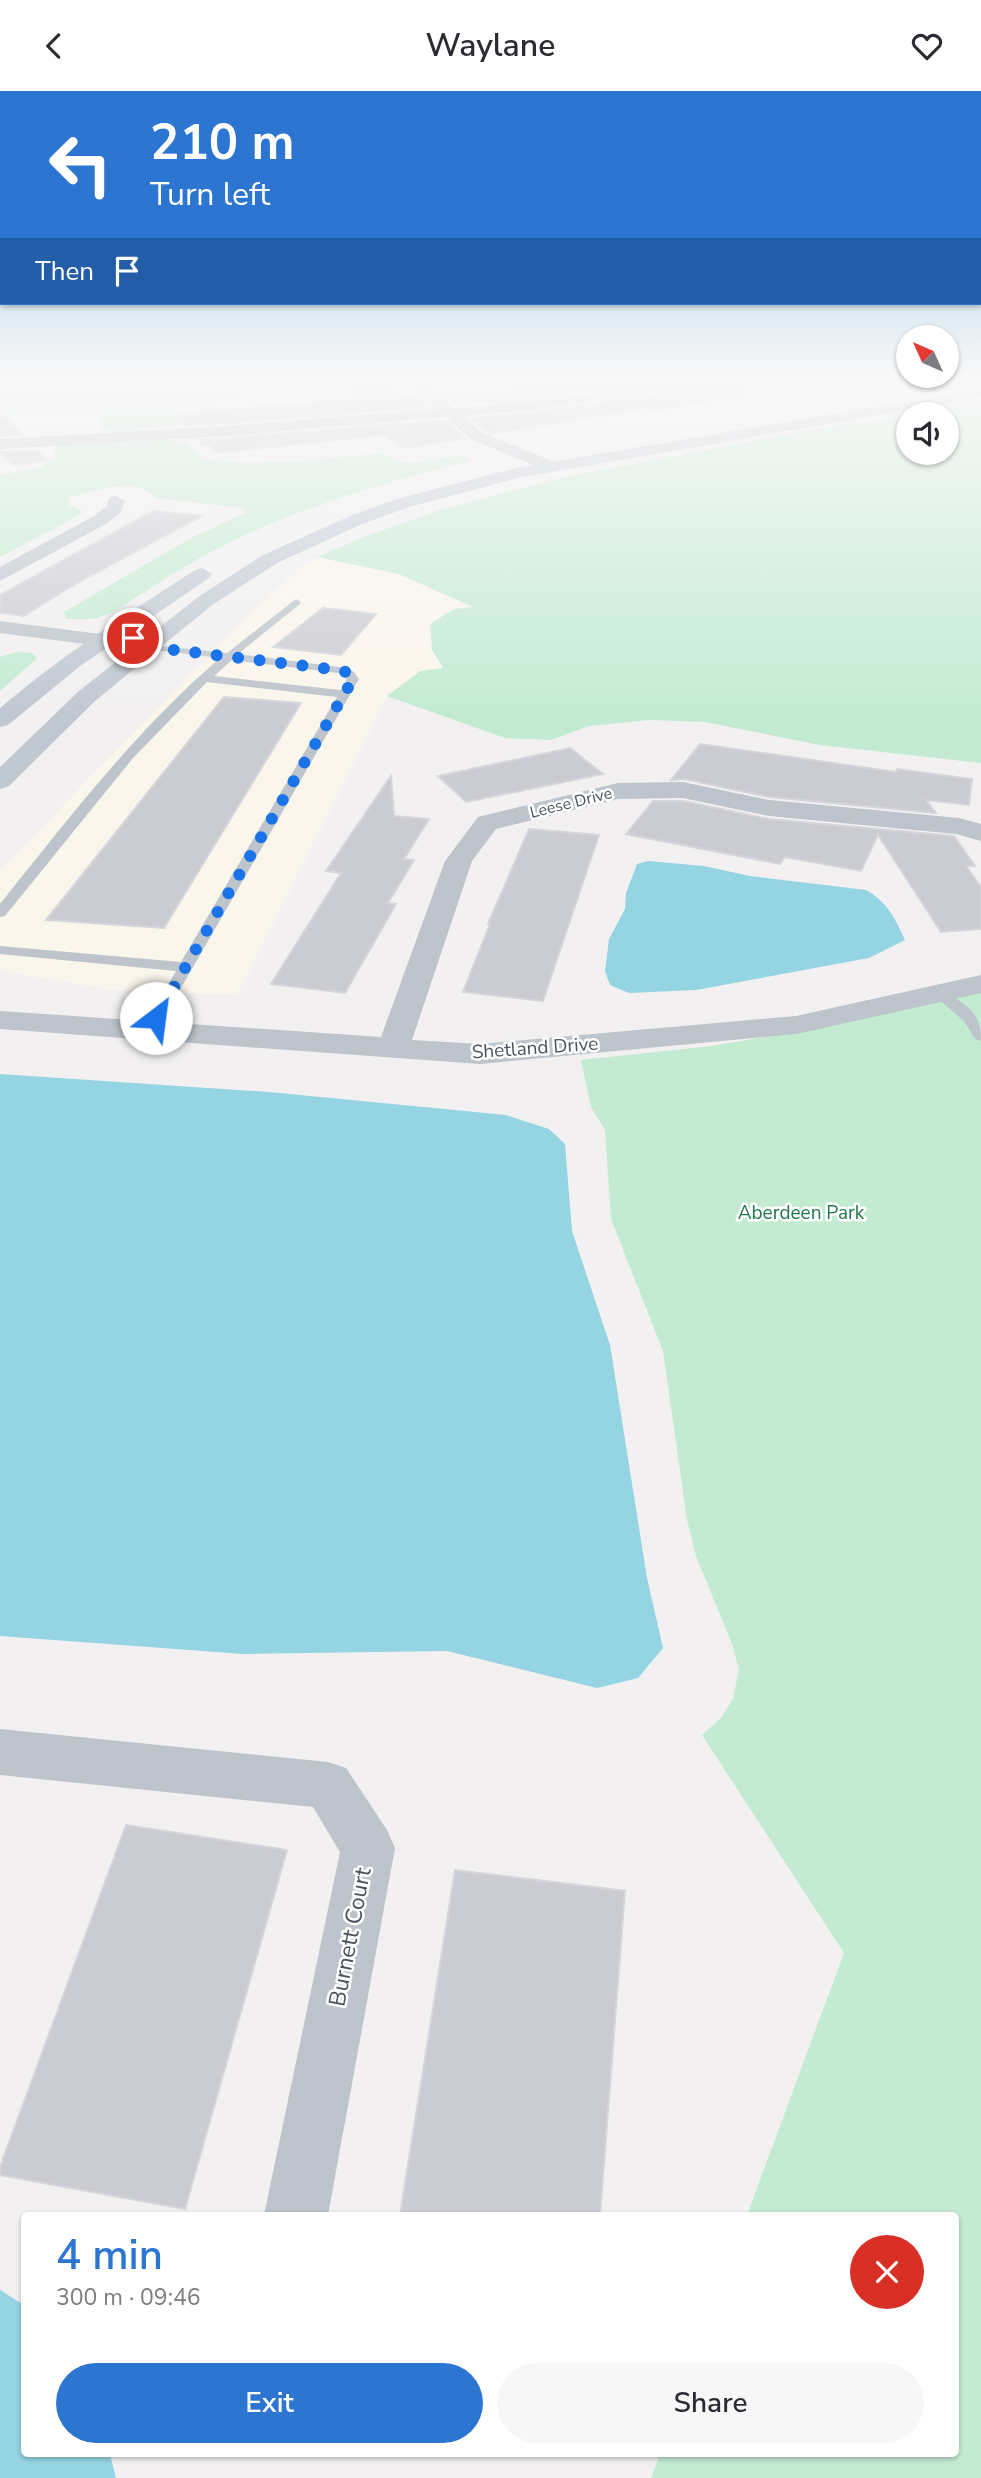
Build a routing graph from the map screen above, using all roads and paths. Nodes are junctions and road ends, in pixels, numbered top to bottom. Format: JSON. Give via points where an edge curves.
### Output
{"nodes":[{"id":1,"x":394,"y":491,"type":"edge"},
{"id":2,"x":449,"y":491,"type":"edge"},
{"id":3,"x":116,"y":501,"type":"dead end"},
{"id":4,"x":332,"y":511,"type":"dead end"},
{"id":5,"x":0,"y":575,"type":"edge"},
{"id":6,"x":296,"y":602,"type":"dead end"},
{"id":7,"x":0,"y":628,"type":"edge"},
{"id":8,"x":100,"y":640,"type":"junction"},
{"id":9,"x":147,"y":646,"type":"junction"},
{"id":10,"x":228,"y":657,"type":"junction"},
{"id":11,"x":204,"y":678,"type":"junction"},
{"id":12,"x":344,"y":694,"type":"junction"},
{"id":13,"x":0,"y":720,"type":"edge"},
{"id":14,"x":0,"y":781,"type":"edge"},
{"id":15,"x":981,"y":833,"type":"edge"},
{"id":16,"x":0,"y":913,"type":"edge"},
{"id":17,"x":0,"y":950,"type":"edge"},
{"id":18,"x":185,"y":967,"type":"junction"},
{"id":19,"x":981,"y":984,"type":"edge"},
{"id":20,"x":940,"y":993,"type":"junction"},
{"id":21,"x":0,"y":1020,"type":"edge"},
{"id":22,"x":149,"y":1030,"type":"junction"},
{"id":23,"x":981,"y":1036,"type":"edge"},
{"id":24,"x":393,"y":1048,"type":"junction"},
{"id":25,"x":0,"y":1752,"type":"edge"},
{"id":26,"x":297,"y":2212,"type":"edge"}],
"edges":[{"from":1,"to":4,"type":"main road"},
{"from":2,"to":9,"type":"main road","via":[[403,503],[270,559],[237,578]]},
{"from":3,"to":5,"type":"street","via":[[114,509],[100,520]]},
{"from":6,"to":10,"type":"lane"},
{"from":7,"to":8,"type":"street"},
{"from":8,"to":9,"type":"main road","via":[[226,559],[240,560],[139,626],[133,638]]},
{"from":8,"to":13,"type":"main road"},
{"from":9,"to":10,"type":"lane"},
{"from":9,"to":14,"type":"main road","via":[[87,696]]},
{"from":10,"to":11,"type":"lane"},
{"from":10,"to":12,"type":"lane","via":[[349,673],[353,679]]},
{"from":11,"to":12,"type":"lane"},
{"from":11,"to":16,"type":"lane","via":[[103,785]]},
{"from":12,"to":18,"type":"lane"},
{"from":15,"to":24,"type":"street","name":"Leese Drive","via":[[959,826],[769,807],[683,790],[618,791],[488,823],[459,861]]},
{"from":17,"to":18,"type":"lane"},
{"from":18,"to":22,"type":"lane"},
{"from":19,"to":20,"type":"street","name":"Shetland Drive"},
{"from":20,"to":23,"type":"lane","via":[[970,1018]]},
{"from":20,"to":24,"type":"street","name":"Shetland Drive","via":[[796,1025],[673,1038],[480,1054]]},
{"from":21,"to":22,"type":"street","name":"Shetland Drive"},
{"from":22,"to":24,"type":"street","name":"Shetland Drive"},
{"from":25,"to":26,"type":"street","name":"Burnett Court","via":[[328,1785],[368,1848]]}]}
